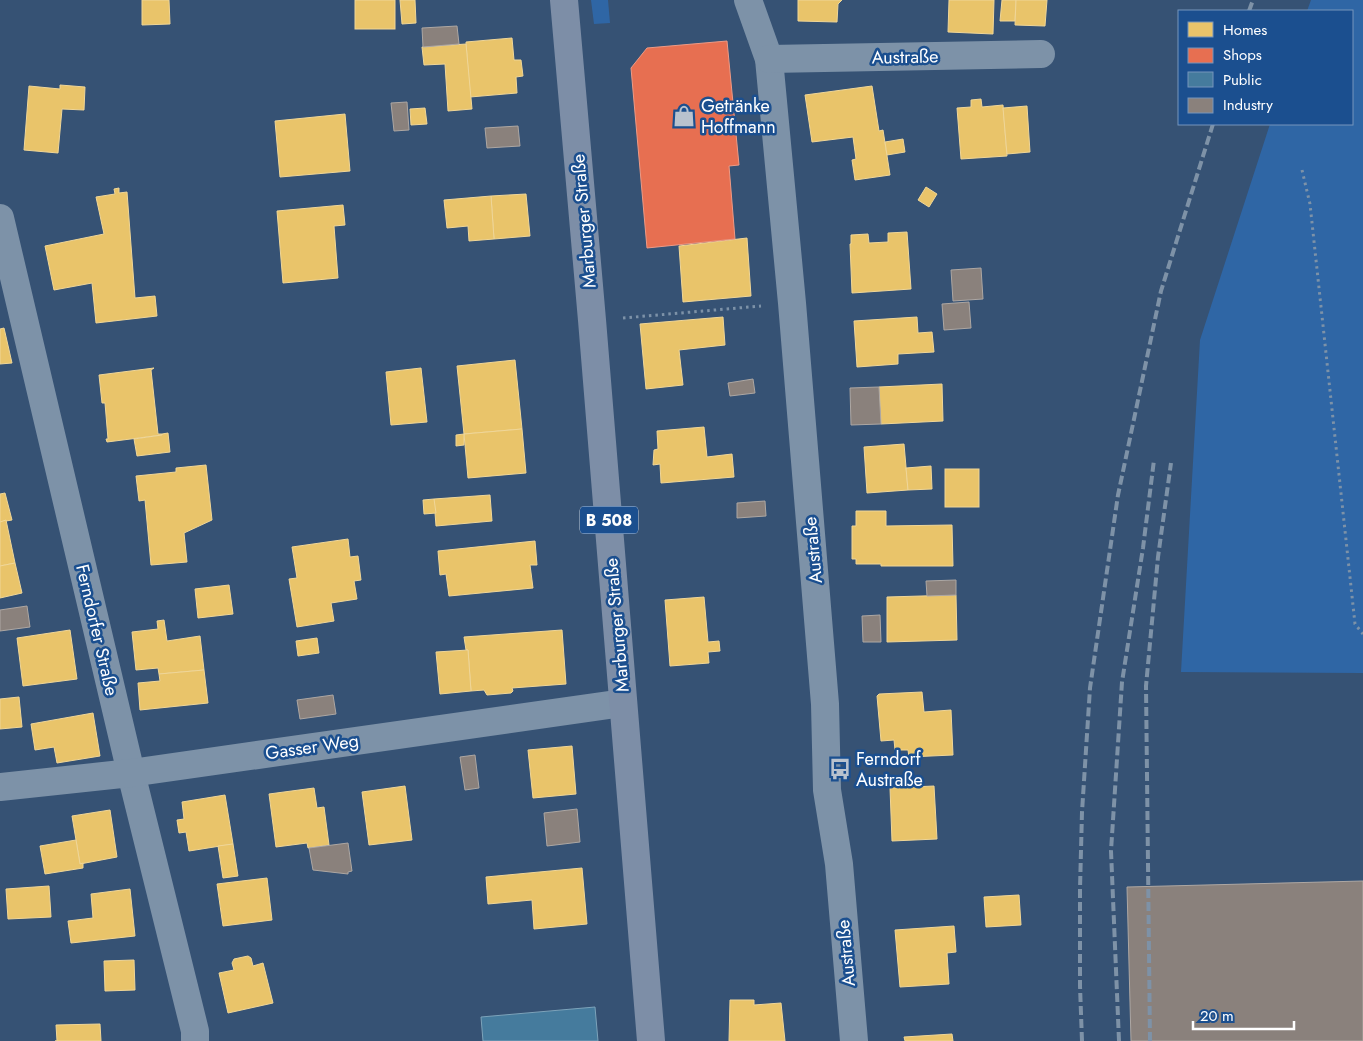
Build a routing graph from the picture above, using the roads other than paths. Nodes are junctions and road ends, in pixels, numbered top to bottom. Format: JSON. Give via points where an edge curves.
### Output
{"nodes":[{"id":1,"x":564,"y":0,"type":"edge"},
{"id":2,"x":748,"y":0,"type":"edge"},
{"id":3,"x":1041,"y":54,"type":"dead end"},
{"id":4,"x":769,"y":59,"type":"junction"},
{"id":5,"x":0,"y":218,"type":"edge"},
{"id":6,"x":3,"y":246,"type":"edge"},
{"id":7,"x":624,"y":703,"type":"junction"},
{"id":8,"x":132,"y":774,"type":"junction"},
{"id":9,"x":0,"y":787,"type":"edge"},
{"id":10,"x":195,"y":1041,"type":"edge"},
{"id":11,"x":651,"y":1041,"type":"edge"},
{"id":12,"x":854,"y":1041,"type":"edge"}],
"edges":[{"from":1,"to":7,"type":"main road","name":"Marburger Straße","number":"B 508"},
{"from":2,"to":4,"type":"street","name":"Austraße"},
{"from":3,"to":4,"type":"street","name":"Austraße"},
{"from":4,"to":12,"type":"street","name":"Austraße","via":[[825,704],[827,790],[839,864]]},
{"from":5,"to":6,"type":"street","name":"Ferndorfer Straße"},
{"from":6,"to":8,"type":"street","name":"Ferndorfer Straße"},
{"from":7,"to":8,"type":"street","name":"Gasser Weg"},
{"from":7,"to":11,"type":"main road","name":"Marburger Straße","number":"B 508"},
{"from":8,"to":9,"type":"street","name":"Gasser Weg"},
{"from":8,"to":10,"type":"street","name":"Ferndorfer Straße"}]}
